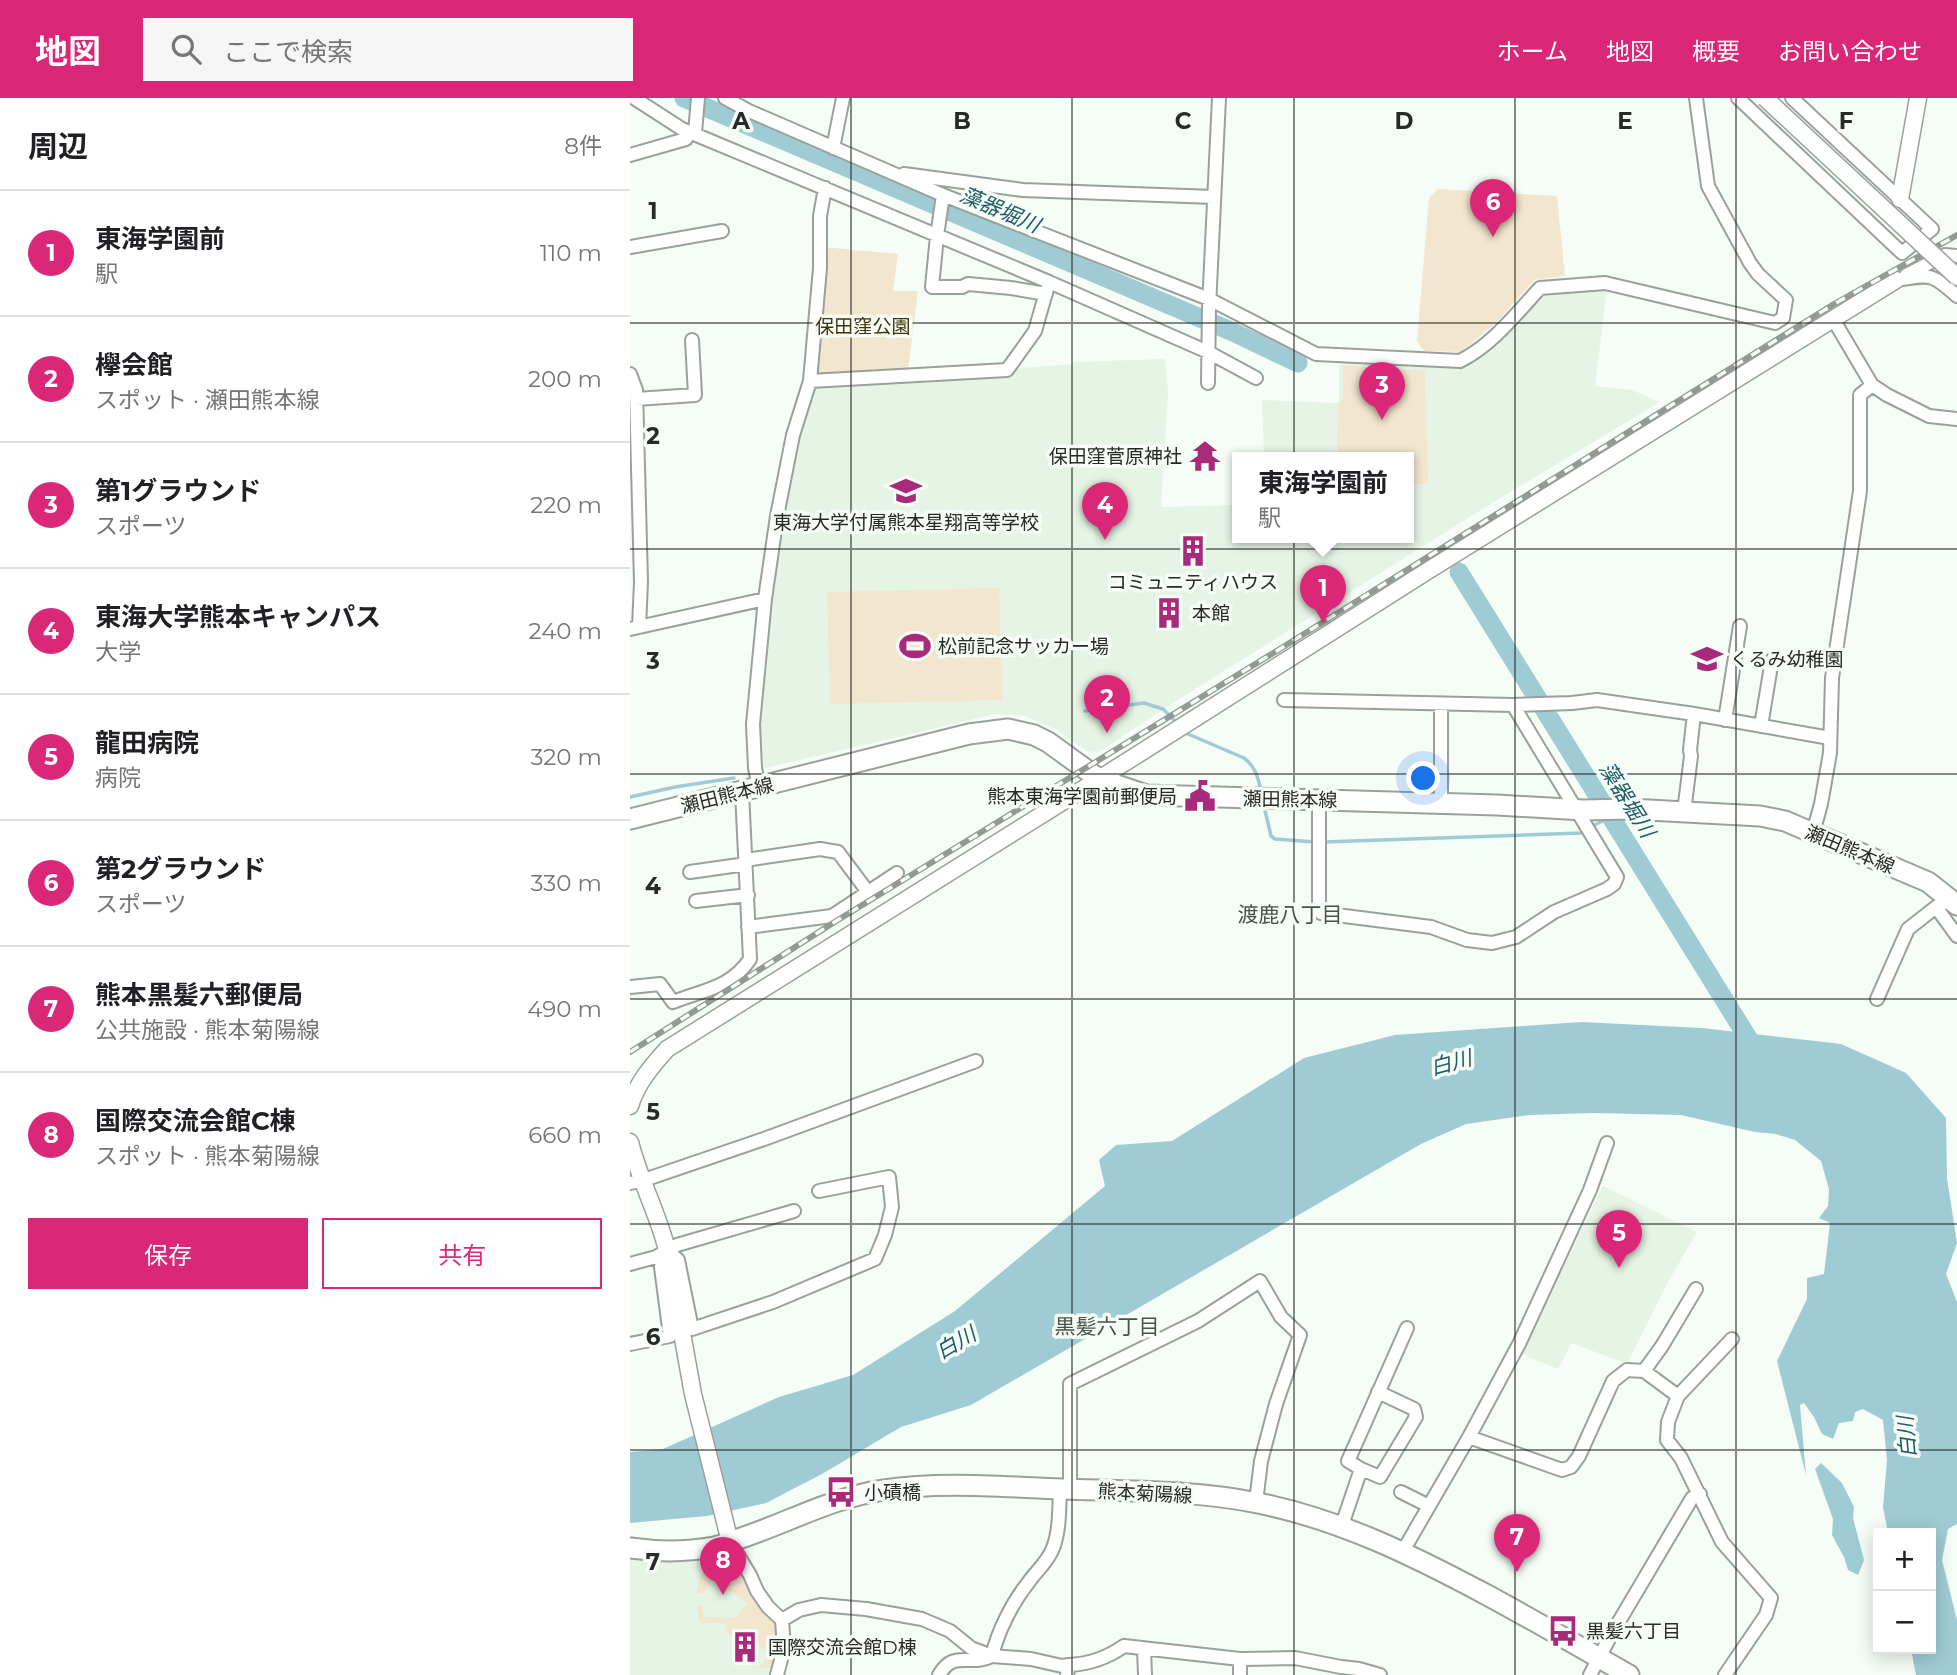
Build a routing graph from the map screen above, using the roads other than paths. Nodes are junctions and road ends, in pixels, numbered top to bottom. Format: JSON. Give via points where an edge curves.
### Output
{"nodes":[{"id":1,"x":634,"y":98,"type":"edge"},
{"id":2,"x":698,"y":98,"type":"edge"},
{"id":3,"x":725,"y":98,"type":"edge"},
{"id":4,"x":843,"y":98,"type":"edge"},
{"id":5,"x":1219,"y":98,"type":"edge"},
{"id":6,"x":1696,"y":98,"type":"edge"},
{"id":7,"x":1738,"y":98,"type":"edge"},
{"id":8,"x":1765,"y":98,"type":"edge"},
{"id":9,"x":1792,"y":98,"type":"edge"},
{"id":10,"x":1918,"y":98,"type":"edge"},
{"id":11,"x":692,"y":132,"type":"junction"},
{"id":12,"x":833,"y":148,"type":"junction"},
{"id":13,"x":630,"y":155,"type":"edge"},
{"id":14,"x":890,"y":172,"type":"junction"},
{"id":15,"x":825,"y":188,"type":"junction"},
{"id":16,"x":1214,"y":197,"type":"junction"},
{"id":17,"x":943,"y":199,"type":"junction"},
{"id":18,"x":1900,"y":199,"type":"junction"},
{"id":19,"x":722,"y":231,"type":"dead end"},
{"id":20,"x":937,"y":236,"type":"junction"},
{"id":21,"x":630,"y":247,"type":"edge"},
{"id":22,"x":1957,"y":258,"type":"edge"},
{"id":23,"x":1957,"y":277,"type":"edge"},
{"id":24,"x":1936,"y":279,"type":"junction"},
{"id":25,"x":1896,"y":281,"type":"junction"},
{"id":26,"x":1048,"y":288,"type":"junction"},
{"id":27,"x":1957,"y":296,"type":"edge"},
{"id":28,"x":1209,"y":303,"type":"junction"},
{"id":29,"x":1833,"y":319,"type":"junction"},
{"id":30,"x":692,"y":340,"type":"dead end"},
{"id":31,"x":1208,"y":352,"type":"junction"},
{"id":32,"x":630,"y":374,"type":"edge"},
{"id":33,"x":1256,"y":378,"type":"dead end"},
{"id":34,"x":810,"y":381,"type":"junction"},
{"id":35,"x":1208,"y":383,"type":"dead end"},
{"id":36,"x":1872,"y":385,"type":"junction"},
{"id":37,"x":636,"y":399,"type":"junction"},
{"id":38,"x":1957,"y":419,"type":"edge"},
{"id":39,"x":765,"y":599,"type":"junction"},
{"id":40,"x":1740,"y":626,"type":"dead end"},
{"id":41,"x":635,"y":628,"type":"edge"},
{"id":42,"x":1772,"y":660,"type":"dead end"},
{"id":43,"x":1284,"y":700,"type":"dead end"},
{"id":44,"x":1441,"y":704,"type":"junction"},
{"id":45,"x":1513,"y":705,"type":"junction"},
{"id":46,"x":1693,"y":714,"type":"junction"},
{"id":47,"x":1725,"y":720,"type":"junction"},
{"id":48,"x":1761,"y":726,"type":"junction"},
{"id":49,"x":1830,"y":738,"type":"junction"},
{"id":50,"x":1099,"y":779,"type":"junction"},
{"id":51,"x":750,"y":789,"type":"junction"},
{"id":52,"x":1319,"y":799,"type":"junction"},
{"id":53,"x":1441,"y":804,"type":"junction"},
{"id":54,"x":1580,"y":810,"type":"junction"},
{"id":55,"x":1684,"y":812,"type":"junction"},
{"id":56,"x":630,"y":820,"type":"edge"},
{"id":57,"x":1813,"y":833,"type":"junction"},
{"id":58,"x":746,"y":862,"type":"junction"},
{"id":59,"x":690,"y":872,"type":"dead end"},
{"id":60,"x":897,"y":873,"type":"dead end"},
{"id":61,"x":869,"y":892,"type":"junction"},
{"id":62,"x":748,"y":895,"type":"junction"},
{"id":63,"x":696,"y":901,"type":"dead end"},
{"id":64,"x":1948,"y":904,"type":"edge"},
{"id":65,"x":748,"y":927,"type":"junction"},
{"id":66,"x":1957,"y":936,"type":"edge"},
{"id":67,"x":630,"y":987,"type":"edge"},
{"id":68,"x":1877,"y":999,"type":"dead end"},
{"id":69,"x":976,"y":1061,"type":"dead end"},
{"id":70,"x":630,"y":1106,"type":"edge"},
{"id":71,"x":630,"y":1142,"type":"edge"},
{"id":72,"x":1606,"y":1143,"type":"dead end"},
{"id":73,"x":636,"y":1182,"type":"edge"},
{"id":74,"x":819,"y":1191,"type":"dead end"},
{"id":75,"x":794,"y":1211,"type":"dead end"},
{"id":76,"x":667,"y":1250,"type":"junction"},
{"id":77,"x":630,"y":1264,"type":"edge"},
{"id":78,"x":1696,"y":1289,"type":"dead end"},
{"id":79,"x":1407,"y":1328,"type":"dead end"},
{"id":80,"x":1732,"y":1339,"type":"dead end"},
{"id":81,"x":630,"y":1344,"type":"edge"},
{"id":82,"x":1644,"y":1371,"type":"junction"},
{"id":83,"x":1378,"y":1392,"type":"junction"},
{"id":84,"x":1678,"y":1396,"type":"junction"},
{"id":85,"x":1469,"y":1437,"type":"junction"},
{"id":86,"x":1361,"y":1469,"type":"junction"},
{"id":87,"x":1065,"y":1489,"type":"junction"},
{"id":88,"x":1401,"y":1492,"type":"dead end"},
{"id":89,"x":1700,"y":1494,"type":"junction"},
{"id":90,"x":1256,"y":1503,"type":"junction"},
{"id":91,"x":1429,"y":1506,"type":"junction"},
{"id":92,"x":1342,"y":1525,"type":"junction"},
{"id":93,"x":730,"y":1542,"type":"junction"},
{"id":94,"x":630,"y":1548,"type":"edge"},
{"id":95,"x":1403,"y":1551,"type":"junction"},
{"id":96,"x":782,"y":1620,"type":"junction"},
{"id":97,"x":1144,"y":1649,"type":"junction"},
{"id":98,"x":992,"y":1656,"type":"junction"},
{"id":99,"x":1240,"y":1659,"type":"junction"},
{"id":100,"x":1595,"y":1666,"type":"edge"},
{"id":101,"x":1068,"y":1670,"type":"edge"},
{"id":102,"x":1340,"y":1671,"type":"edge"},
{"id":103,"x":777,"y":1675,"type":"edge"},
{"id":104,"x":939,"y":1675,"type":"edge"},
{"id":105,"x":1145,"y":1675,"type":"edge"},
{"id":106,"x":1240,"y":1675,"type":"edge"},
{"id":107,"x":1380,"y":1675,"type":"edge"},
{"id":108,"x":1629,"y":1675,"type":"edge"},
{"id":109,"x":1725,"y":1675,"type":"edge"}],
"edges":[{"from":1,"to":11,"type":"street"},
{"from":2,"to":11,"type":"street"},
{"from":3,"to":12,"type":"street"},
{"from":4,"to":12,"type":"street"},
{"from":5,"to":16,"type":"street"},
{"from":6,"to":28,"type":"street","via":[[1708,186],[1750,263],[1786,300],[1783,318],[1775,323],[1605,283],[1540,288],[1474,354],[1460,361],[1316,354]]},
{"from":7,"to":18,"type":"street","via":[[1902,253],[1932,229]]},
{"from":8,"to":23,"type":"street","bridge":true},
{"from":9,"to":18,"type":"street"},
{"from":10,"to":18,"type":"street"},
{"from":11,"to":13,"type":"street","via":[[686,139]]},
{"from":11,"to":15,"type":"street"},
{"from":12,"to":14,"type":"street"},
{"from":14,"to":16,"type":"street","via":[[1023,190]]},
{"from":14,"to":17,"type":"street"},
{"from":15,"to":20,"type":"street"},
{"from":15,"to":34,"type":"street"},
{"from":16,"to":28,"type":"street"},
{"from":17,"to":20,"type":"street"},
{"from":17,"to":28,"type":"street"},
{"from":19,"to":21,"type":"street"},
{"from":20,"to":26,"type":"street"},
{"from":20,"to":26,"type":"street","via":[[932,287]]},
{"from":22,"to":24,"type":"street"},
{"from":22,"to":25,"type":"street","via":[[1945,255]]},
{"from":24,"to":25,"type":"street"},
{"from":24,"to":27,"type":"street"},
{"from":25,"to":29,"type":"street"},
{"from":26,"to":31,"type":"street"},
{"from":26,"to":34,"type":"street","via":[[1035,331],[1007,370]]},
{"from":28,"to":31,"type":"street"},
{"from":29,"to":36,"type":"street"},
{"from":29,"to":50,"type":"street"},
{"from":30,"to":37,"type":"street","via":[[695,395]]},
{"from":31,"to":33,"type":"street"},
{"from":31,"to":35,"type":"street"},
{"from":32,"to":37,"type":"street"},
{"from":34,"to":39,"type":"street","via":[[793,435]]},
{"from":36,"to":38,"type":"street","via":[[1929,416]]},
{"from":36,"to":49,"type":"street","via":[[1860,395],[1860,491],[1832,678]]},
{"from":37,"to":41,"type":"street","via":[[641,582]]},
{"from":39,"to":41,"type":"street"},
{"from":39,"to":51,"type":"street"},
{"from":40,"to":47,"type":"street"},
{"from":42,"to":48,"type":"street"},
{"from":43,"to":44,"type":"street"},
{"from":44,"to":45,"type":"street"},
{"from":44,"to":53,"type":"street"},
{"from":45,"to":46,"type":"street","via":[[1597,700]]},
{"from":45,"to":54,"type":"street"},
{"from":46,"to":47,"type":"street"},
{"from":46,"to":55,"type":"street"},
{"from":47,"to":48,"type":"street"},
{"from":48,"to":49,"type":"street"},
{"from":49,"to":57,"type":"street"},
{"from":50,"to":51,"type":"main road","name":"瀬田熊本線","via":[[1048,742],[1008,729],[969,734]]},
{"from":50,"to":52,"type":"main road","name":"瀬田熊本線","via":[[1146,795]]},
{"from":50,"to":70,"type":"street","via":[[667,1049],[636,1088]]},
{"from":51,"to":56,"type":"main road","name":"瀬田熊本線"},
{"from":51,"to":58,"type":"street"},
{"from":52,"to":53,"type":"main road","name":"瀬田熊本線"},
{"from":52,"to":54,"type":"street","via":[[1321,913],[1431,927],[1492,943],[1516,937],[1554,912],[1614,884],[1617,877]]},
{"from":53,"to":54,"type":"main road","name":"瀬田熊本線"},
{"from":54,"to":55,"type":"main road","name":"瀬田熊本線"},
{"from":55,"to":57,"type":"main road","name":"瀬田熊本線","via":[[1760,816]]},
{"from":57,"to":64,"type":"main road","name":"瀬田熊本線","via":[[1928,882]]},
{"from":58,"to":59,"type":"street"},
{"from":58,"to":61,"type":"street","via":[[820,849],[838,852]]},
{"from":58,"to":62,"type":"street"},
{"from":60,"to":61,"type":"street"},
{"from":61,"to":65,"type":"street","via":[[832,916]]},
{"from":62,"to":63,"type":"street"},
{"from":62,"to":65,"type":"street"},
{"from":64,"to":66,"type":"street"},
{"from":64,"to":68,"type":"street","via":[[1908,929]]},
{"from":65,"to":67,"type":"street","via":[[750,959],[725,983],[673,1002],[660,984]]},
{"from":69,"to":73,"type":"street"},
{"from":71,"to":73,"type":"street"},
{"from":72,"to":85,"type":"street","via":[[1590,1190],[1519,1344]]},
{"from":73,"to":76,"type":"street","via":[[662,1228]]},
{"from":74,"to":76,"type":"street","via":[[889,1177],[891,1207],[875,1259],[772,1302],[692,1328],[678,1260]]},
{"from":75,"to":76,"type":"street"},
{"from":76,"to":77,"type":"street"},
{"from":76,"to":81,"type":"street","via":[[661,1266],[670,1336]]},
{"from":76,"to":93,"type":"street","via":[[694,1394]]},
{"from":78,"to":82,"type":"street"},
{"from":79,"to":83,"type":"street"},
{"from":80,"to":84,"type":"street"},
{"from":82,"to":84,"type":"street"},
{"from":82,"to":85,"type":"street","via":[[1627,1370],[1613,1381],[1571,1467],[1562,1470]]},
{"from":83,"to":86,"type":"street","via":[[1348,1461]]},
{"from":83,"to":86,"type":"street","via":[[1414,1409],[1416,1417],[1380,1476]]},
{"from":84,"to":89,"type":"street","via":[[1667,1440]]},
{"from":85,"to":91,"type":"street"},
{"from":86,"to":92,"type":"street"},
{"from":87,"to":90,"type":"main road","name":"熊本菊陽線","via":[[1216,1496]]},
{"from":87,"to":90,"type":"street","via":[[1070,1384],[1198,1321],[1260,1281],[1281,1317],[1300,1335],[1261,1461]]},
{"from":87,"to":93,"type":"main road","name":"熊本菊陽線","via":[[922,1486],[884,1490],[843,1498]]},
{"from":87,"to":98,"type":"street","via":[[1054,1546],[1011,1610]]},
{"from":88,"to":91,"type":"street"},
{"from":89,"to":100,"type":"street","via":[[1692,1498]]},
{"from":89,"to":109,"type":"street","via":[[1722,1542],[1771,1598],[1766,1615]]},
{"from":90,"to":92,"type":"main road","name":"熊本菊陽線"},
{"from":91,"to":95,"type":"street"},
{"from":92,"to":95,"type":"main road","name":"熊本菊陽線"},
{"from":93,"to":94,"type":"main road","name":"熊本菊陽線","via":[[676,1551]]},
{"from":93,"to":96,"type":"street","via":[[757,1591]]},
{"from":95,"to":100,"type":"main road","name":"熊本菊陽線"},
{"from":96,"to":98,"type":"street","via":[[799,1609],[821,1605],[910,1616],[950,1631],[971,1648]]},
{"from":96,"to":103,"type":"street","via":[[784,1648]]},
{"from":97,"to":99,"type":"street"},
{"from":97,"to":101,"type":"street","via":[[1124,1646]]},
{"from":97,"to":105,"type":"street"},
{"from":98,"to":101,"type":"street","via":[[1031,1659]]},
{"from":98,"to":104,"type":"street","via":[[954,1660]]},
{"from":99,"to":102,"type":"street","via":[[1295,1658]]},
{"from":99,"to":106,"type":"street"},
{"from":100,"to":108,"type":"main road","name":"熊本菊陽線"},
{"from":102,"to":107,"type":"street","via":[[1359,1668]]}]}
